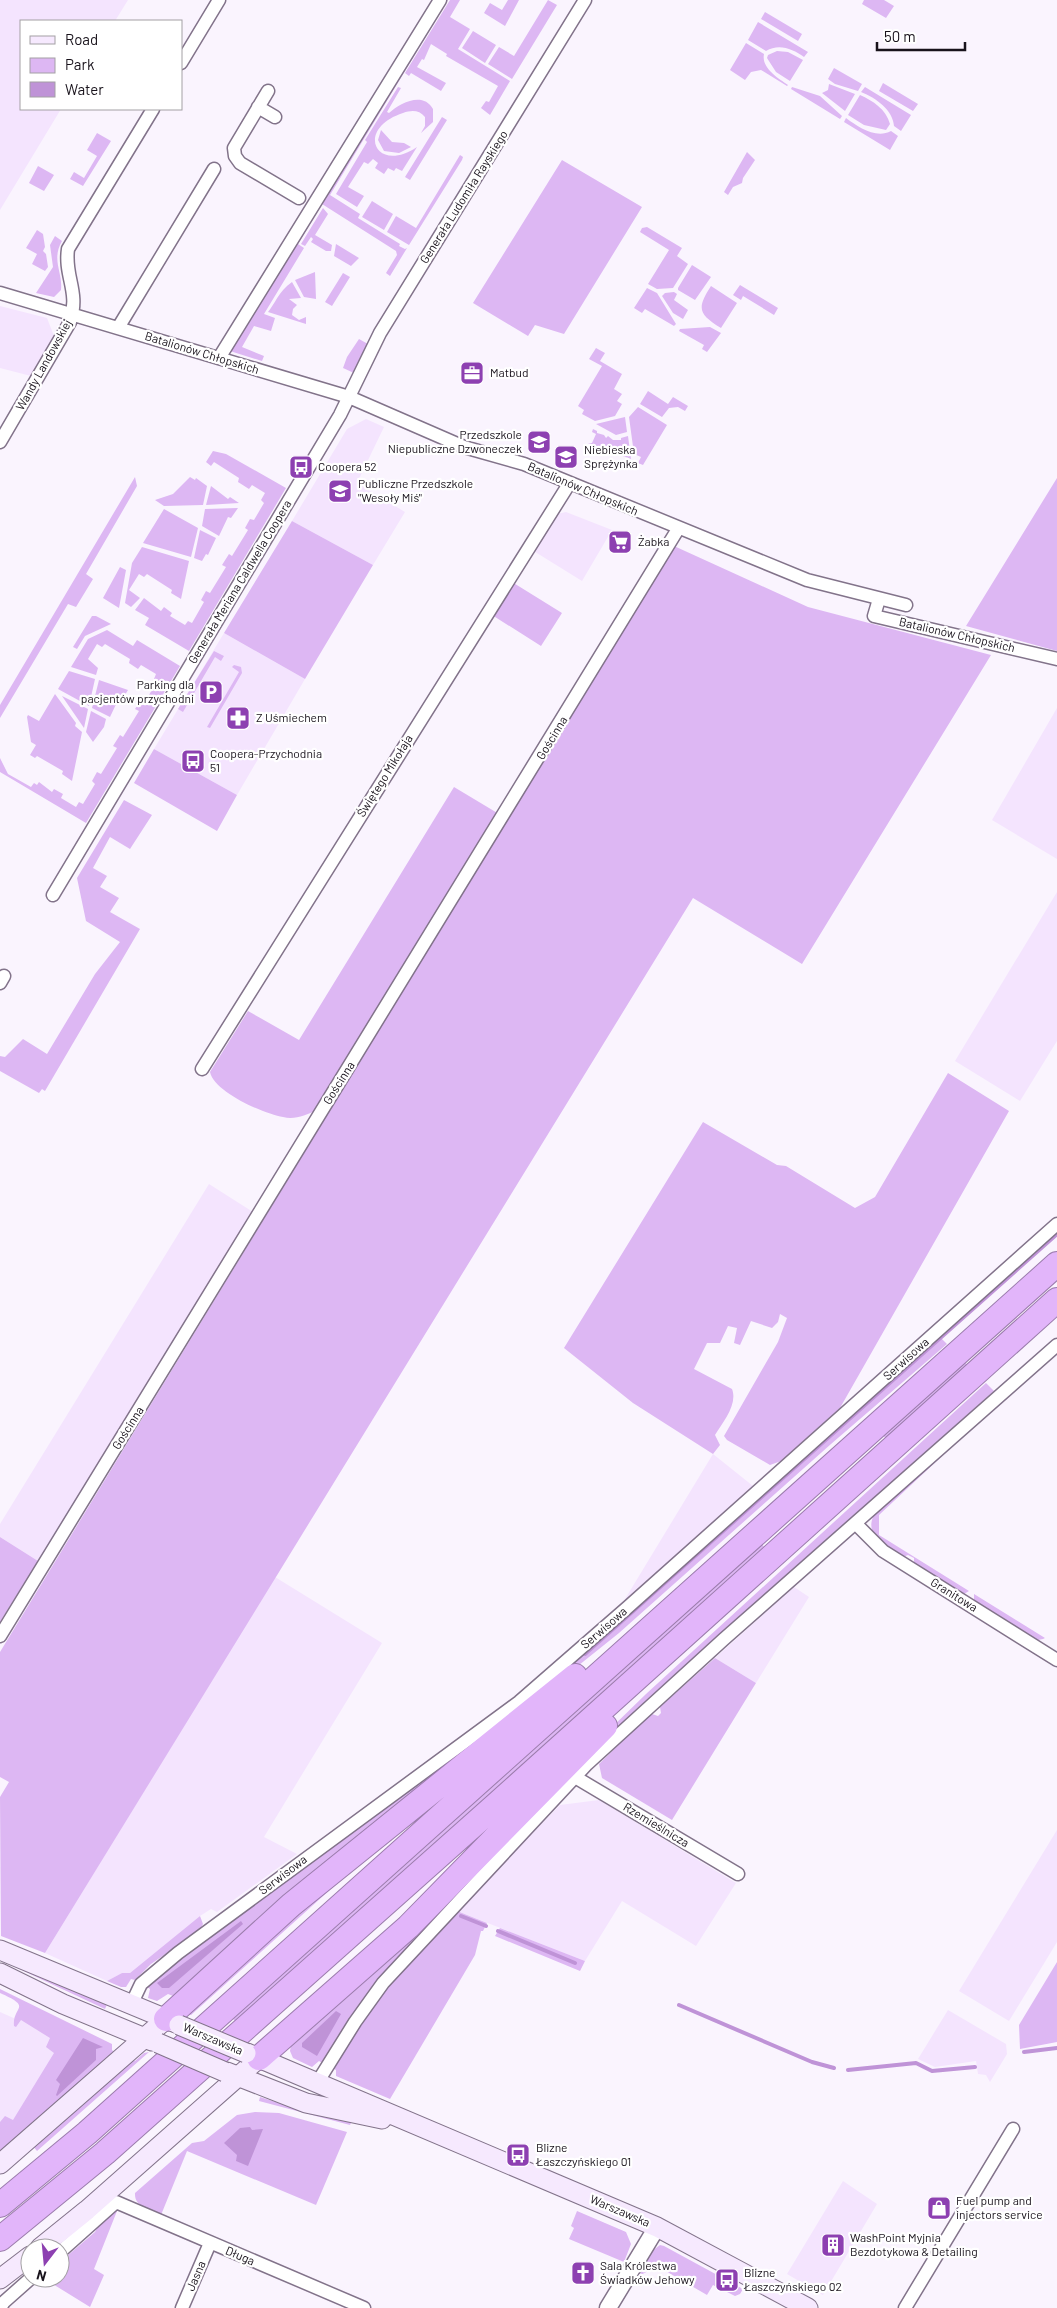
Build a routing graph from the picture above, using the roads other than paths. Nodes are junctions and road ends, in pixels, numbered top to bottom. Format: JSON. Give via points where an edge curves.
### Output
{"nodes":[{"id":1,"x":219,"y":0,"type":"edge"},
{"id":2,"x":440,"y":0,"type":"edge"},
{"id":3,"x":585,"y":0,"type":"edge"},
{"id":4,"x":182,"y":60,"type":"edge"},
{"id":5,"x":268,"y":91,"type":"dead end"},
{"id":6,"x":258,"y":107,"type":"junction"},
{"id":7,"x":152,"y":110,"type":"edge"},
{"id":8,"x":274,"y":117,"type":"dead end"},
{"id":9,"x":214,"y":169,"type":"dead end"},
{"id":10,"x":299,"y":198,"type":"dead end"},
{"id":11,"x":0,"y":293,"type":"edge"},
{"id":12,"x":72,"y":314,"type":"junction"},
{"id":13,"x":118,"y":328,"type":"junction"},
{"id":14,"x":219,"y":358,"type":"junction"},
{"id":15,"x":349,"y":397,"type":"junction"},
{"id":16,"x":0,"y":442,"type":"edge"},
{"id":17,"x":569,"y":484,"type":"junction"},
{"id":18,"x":678,"y":529,"type":"junction"},
{"id":19,"x":879,"y":599,"type":"junction"},
{"id":20,"x":906,"y":605,"type":"dead end"},
{"id":21,"x":1057,"y":659,"type":"edge"},
{"id":22,"x":52,"y":895,"type":"dead end"},
{"id":23,"x":202,"y":1069,"type":"dead end"},
{"id":24,"x":1057,"y":1224,"type":"edge"},
{"id":25,"x":1057,"y":1264,"type":"edge"},
{"id":26,"x":1057,"y":1300,"type":"edge"},
{"id":27,"x":1057,"y":1345,"type":"edge"},
{"id":28,"x":856,"y":1524,"type":"junction"},
{"id":29,"x":660,"y":1620,"type":"junction"},
{"id":30,"x":0,"y":1636,"type":"edge"},
{"id":31,"x":675,"y":1643,"type":"junction"},
{"id":32,"x":1057,"y":1660,"type":"edge"},
{"id":33,"x":575,"y":1777,"type":"junction"},
{"id":34,"x":738,"y":1874,"type":"dead end"},
{"id":35,"x":0,"y":1950,"type":"edge"},
{"id":36,"x":0,"y":1973,"type":"edge"},
{"id":37,"x":131,"y":2005,"type":"junction"},
{"id":38,"x":172,"y":2022,"type":"junction"},
{"id":39,"x":151,"y":2040,"type":"junction"},
{"id":40,"x":252,"y":2055,"type":"junction"},
{"id":41,"x":231,"y":2074,"type":"junction"},
{"id":42,"x":317,"y":2083,"type":"junction"},
{"id":43,"x":426,"y":2128,"type":"junction"},
{"id":44,"x":1013,"y":2129,"type":"dead end"},
{"id":45,"x":0,"y":2164,"type":"edge"},
{"id":46,"x":0,"y":2205,"type":"edge"},
{"id":47,"x":657,"y":2227,"type":"junction"},
{"id":48,"x":52,"y":2238,"type":"edge"},
{"id":49,"x":0,"y":2240,"type":"edge"},
{"id":50,"x":70,"y":2243,"type":"edge"},
{"id":51,"x":210,"y":2243,"type":"junction"},
{"id":52,"x":20,"y":2264,"type":"edge"},
{"id":53,"x":0,"y":2279,"type":"edge"},
{"id":54,"x":20,"y":2288,"type":"edge"},
{"id":55,"x":0,"y":2308,"type":"edge"},
{"id":56,"x":182,"y":2308,"type":"edge"},
{"id":57,"x":364,"y":2308,"type":"edge"},
{"id":58,"x":608,"y":2308,"type":"edge"},
{"id":59,"x":808,"y":2308,"type":"edge"},
{"id":60,"x":905,"y":2308,"type":"edge"}],
"edges":[{"from":1,"to":4,"type":"street"},
{"from":2,"to":14,"type":"street"},
{"from":3,"to":15,"type":"street","name":"Generała Ludomiła Rayskiego","via":[[380,333]]},
{"from":5,"to":6,"type":"street"},
{"from":6,"to":8,"type":"street"},
{"from":6,"to":10,"type":"street","via":[[234,148],[235,156],[240,163]]},
{"from":7,"to":12,"type":"street","via":[[68,249],[66,262],[74,292]]},
{"from":9,"to":13,"type":"street"},
{"from":11,"to":12,"type":"street","name":"Batalionów Chłopskich"},
{"from":12,"to":13,"type":"street","name":"Batalionów Chłopskich"},
{"from":12,"to":16,"type":"street","name":"Wandy Landowskiej","via":[[67,328]]},
{"from":13,"to":14,"type":"street","name":"Batalionów Chłopskich"},
{"from":14,"to":15,"type":"street","name":"Batalionów Chłopskich"},
{"from":15,"to":17,"type":"street","name":"Batalionów Chłopskich","via":[[464,448],[524,464]]},
{"from":15,"to":22,"type":"street","name":"Generała Meriana Caldwella Coopera"},
{"from":17,"to":18,"type":"street","name":"Batalionów Chłopskich"},
{"from":17,"to":23,"type":"street","name":"Świętego Mikołaja"},
{"from":18,"to":19,"type":"street","name":"Batalionów Chłopskich","via":[[807,580]]},
{"from":18,"to":30,"type":"street","name":"Gościnna"},
{"from":19,"to":20,"type":"street","name":"Batalionów Chłopskich"},
{"from":19,"to":21,"type":"street","name":"Batalionów Chłopskich","via":[[874,616]]},
{"from":24,"to":37,"type":"street","name":"Serwisowa","via":[[519,1702],[178,1952],[140,1984]]},
{"from":25,"to":29,"type":"highway"},
{"from":26,"to":31,"type":"highway"},
{"from":27,"to":28,"type":"street"},
{"from":28,"to":32,"type":"street","name":"Granitowa","via":[[883,1551]]},
{"from":28,"to":33,"type":"street","via":[[724,1639]]},
{"from":29,"to":38,"type":"highway","via":[[576,1674],[291,1905]]},
{"from":29,"to":46,"type":"highway","via":[[87,2133]]},
{"from":31,"to":40,"type":"highway","via":[[617,1714],[408,1927]]},
{"from":31,"to":49,"type":"highway","via":[[105,2153]]},
{"from":33,"to":34,"type":"street","name":"Rzemieślnicza"},
{"from":33,"to":42,"type":"street","via":[[384,1983]]},
{"from":35,"to":37,"type":"main road","name":"Warszawska"},
{"from":36,"to":39,"type":"main road","name":"Warszawska","via":[[63,2004]]},
{"from":37,"to":38,"type":"main road","name":"Warszawska"},
{"from":38,"to":39,"type":"main road"},
{"from":38,"to":40,"type":"main road","name":"Warszawska","bridge":true},
{"from":39,"to":41,"type":"main road","name":"Warszawska","bridge":true},
{"from":39,"to":45,"type":"main road"},
{"from":40,"to":41,"type":"main road"},
{"from":40,"to":42,"type":"main road","name":"Warszawska"},
{"from":41,"to":43,"type":"main road","name":"Warszawska","via":[[306,2103]]},
{"from":41,"to":48,"type":"main road","via":[[87,2210]]},
{"from":42,"to":43,"type":"main road","name":"Warszawska"},
{"from":43,"to":47,"type":"main road","name":"Warszawska"},
{"from":44,"to":60,"type":"street"},
{"from":47,"to":58,"type":"street"},
{"from":47,"to":59,"type":"main road","name":"Warszawska"},
{"from":50,"to":51,"type":"street","name":"Długa","via":[[116,2202]]},
{"from":51,"to":56,"type":"street","name":"Jasna"},
{"from":51,"to":57,"type":"street","name":"Długa"},
{"from":52,"to":53,"type":"main road"},
{"from":54,"to":55,"type":"street"}]}
